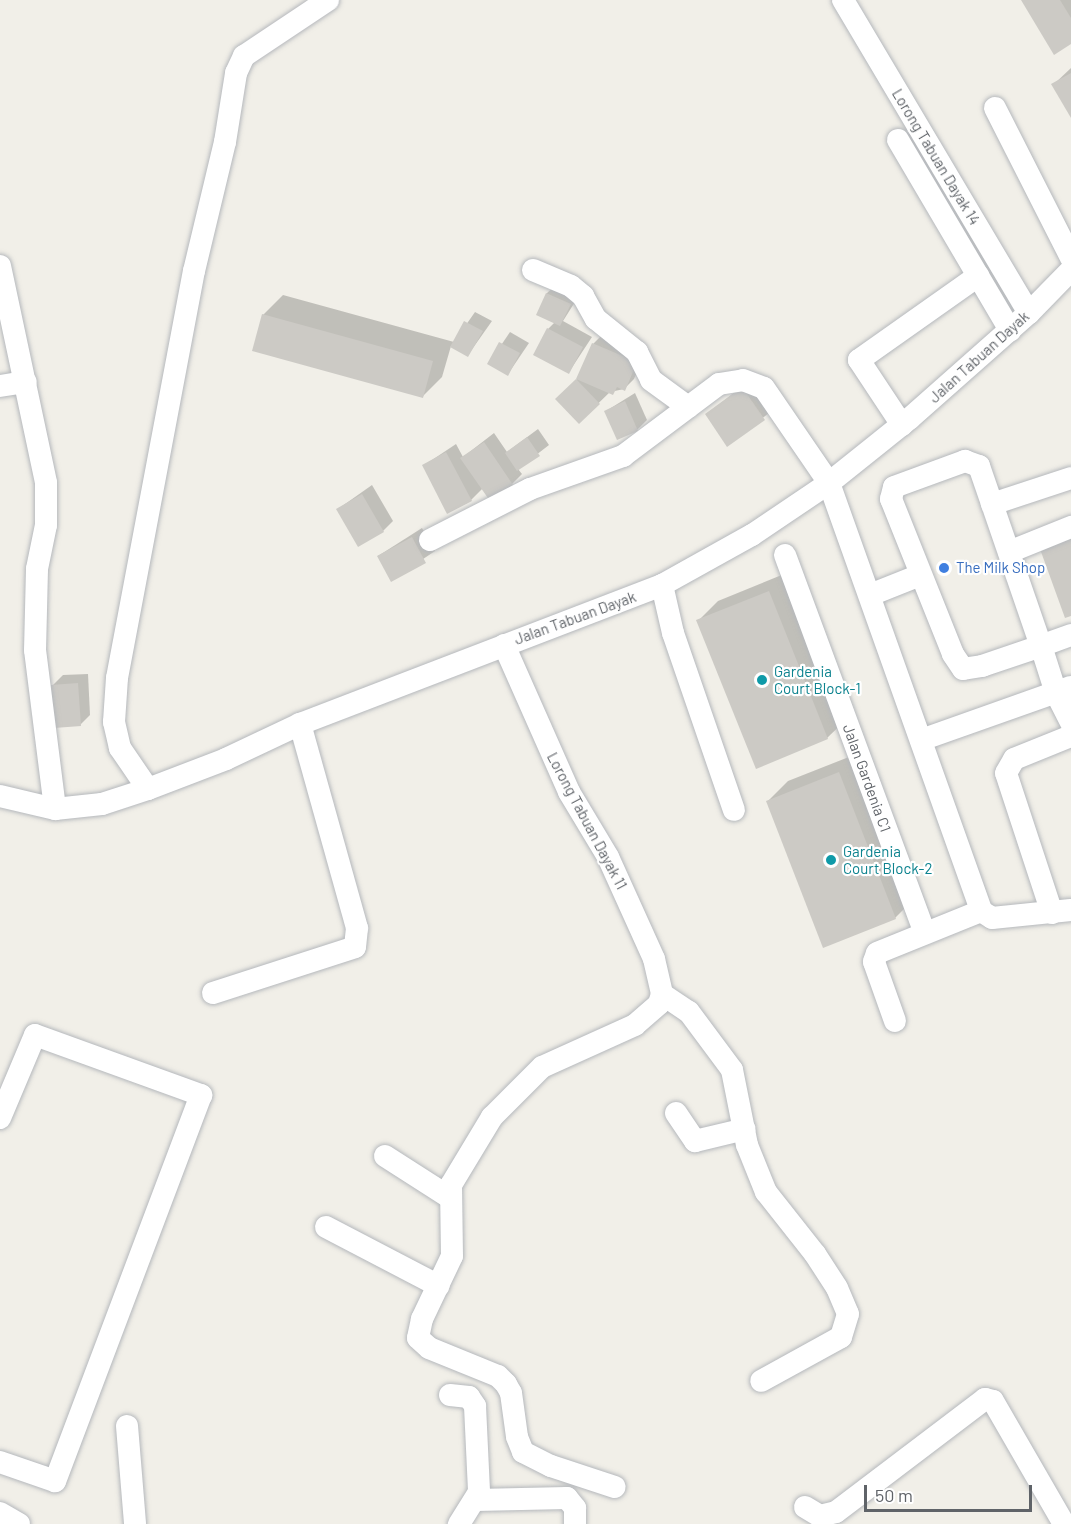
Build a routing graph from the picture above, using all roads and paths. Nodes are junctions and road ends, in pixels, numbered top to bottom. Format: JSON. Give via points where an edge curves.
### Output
{"nodes":[{"id":1,"x":328,"y":0,"type":"edge"},
{"id":2,"x":843,"y":0,"type":"edge"},
{"id":3,"x":995,"y":108,"type":"dead end"},
{"id":4,"x":898,"y":140,"type":"dead end"},
{"id":5,"x":1071,"y":258,"type":"edge"},
{"id":6,"x":0,"y":266,"type":"edge"},
{"id":7,"x":533,"y":270,"type":"dead end"},
{"id":8,"x":1071,"y":270,"type":"edge"},
{"id":9,"x":978,"y":276,"type":"junction"},
{"id":10,"x":1029,"y":313,"type":"junction"},
{"id":11,"x":1010,"y":330,"type":"junction"},
{"id":12,"x":26,"y":382,"type":"junction"},
{"id":13,"x":0,"y":386,"type":"edge"},
{"id":14,"x":688,"y":408,"type":"junction"},
{"id":15,"x":902,"y":425,"type":"junction"},
{"id":16,"x":1071,"y":478,"type":"edge"},
{"id":17,"x":829,"y":483,"type":"junction"},
{"id":18,"x":992,"y":504,"type":"junction"},
{"id":19,"x":1071,"y":527,"type":"edge"},
{"id":20,"x":430,"y":540,"type":"dead end"},
{"id":21,"x":1009,"y":552,"type":"junction"},
{"id":22,"x":785,"y":555,"type":"dead end"},
{"id":23,"x":920,"y":575,"type":"junction"},
{"id":24,"x":662,"y":585,"type":"junction"},
{"id":25,"x":870,"y":595,"type":"junction"},
{"id":26,"x":1071,"y":635,"type":"edge"},
{"id":27,"x":504,"y":645,"type":"junction"},
{"id":28,"x":1041,"y":645,"type":"junction"},
{"id":29,"x":1064,"y":690,"type":"edge"},
{"id":30,"x":1071,"y":722,"type":"edge"},
{"id":31,"x":300,"y":724,"type":"junction"},
{"id":32,"x":1071,"y":736,"type":"edge"},
{"id":33,"x":921,"y":740,"type":"junction"},
{"id":34,"x":148,"y":789,"type":"junction"},
{"id":35,"x":0,"y":796,"type":"edge"},
{"id":36,"x":55,"y":809,"type":"junction"},
{"id":37,"x":734,"y":810,"type":"dead end"},
{"id":38,"x":981,"y":910,"type":"junction"},
{"id":39,"x":1062,"y":911,"type":"edge"},
{"id":40,"x":925,"y":933,"type":"junction"},
{"id":41,"x":213,"y":993,"type":"dead end"},
{"id":42,"x":662,"y":994,"type":"junction"},
{"id":43,"x":895,"y":1021,"type":"dead end"},
{"id":44,"x":7,"y":1079,"type":"edge"},
{"id":45,"x":676,"y":1113,"type":"dead end"},
{"id":46,"x":0,"y":1118,"type":"edge"},
{"id":47,"x":745,"y":1129,"type":"junction"},
{"id":48,"x":385,"y":1156,"type":"dead end"},
{"id":49,"x":449,"y":1197,"type":"junction"},
{"id":50,"x":326,"y":1227,"type":"dead end"},
{"id":51,"x":439,"y":1286,"type":"junction"},
{"id":52,"x":761,"y":1381,"type":"dead end"},
{"id":53,"x":450,"y":1395,"type":"dead end"},
{"id":54,"x":127,"y":1426,"type":"dead end"},
{"id":55,"x":0,"y":1462,"type":"edge"},
{"id":56,"x":615,"y":1487,"type":"dead end"},
{"id":57,"x":476,"y":1500,"type":"junction"},
{"id":58,"x":805,"y":1507,"type":"dead end"},
{"id":59,"x":0,"y":1513,"type":"edge"},
{"id":60,"x":19,"y":1524,"type":"edge"},
{"id":61,"x":135,"y":1524,"type":"edge"},
{"id":62,"x":459,"y":1524,"type":"edge"},
{"id":63,"x":575,"y":1524,"type":"edge"},
{"id":64,"x":1064,"y":1524,"type":"edge"}],
"edges":[{"from":1,"to":34,"type":"street","via":[[244,56],[236,73],[117,678],[114,722],[120,748]]},
{"from":2,"to":10,"type":"street","name":"Lorong Tabuan Dayak 14"},
{"from":3,"to":5,"type":"street"},
{"from":4,"to":9,"type":"street"},
{"from":6,"to":12,"type":"street"},
{"from":7,"to":14,"type":"street","via":[[571,286],[583,296],[596,319],[637,352],[651,380]]},
{"from":8,"to":10,"type":"street","name":"Jalan Tabuan Dayak"},
{"from":9,"to":11,"type":"street"},
{"from":9,"to":15,"type":"street","via":[[859,360]]},
{"from":10,"to":11,"type":"street","name":"Jalan Tabuan Dayak"},
{"from":11,"to":15,"type":"street","name":"Jalan Tabuan Dayak"},
{"from":12,"to":13,"type":"street"},
{"from":12,"to":36,"type":"street","via":[[45,483],[46,525],[37,569],[35,650]]},
{"from":14,"to":17,"type":"street","via":[[718,384],[743,380],[764,388]]},
{"from":14,"to":20,"type":"street","via":[[622,456],[530,489]]},
{"from":15,"to":17,"type":"street","name":"Jalan Tabuan Dayak"},
{"from":16,"to":18,"type":"street"},
{"from":17,"to":24,"type":"street","name":"Jalan Tabuan Dayak","via":[[752,535]]},
{"from":17,"to":25,"type":"street"},
{"from":18,"to":21,"type":"street"},
{"from":18,"to":23,"type":"street","via":[[979,466],[971,461],[897,484],[891,499]]},
{"from":19,"to":21,"type":"street"},
{"from":21,"to":28,"type":"street"},
{"from":22,"to":40,"type":"street","name":"Jalan Gardenia C1"},
{"from":23,"to":25,"type":"street"},
{"from":23,"to":28,"type":"street","via":[[956,663],[963,669]]},
{"from":24,"to":27,"type":"street","name":"Jalan Tabuan Dayak"},
{"from":24,"to":37,"type":"street","via":[[673,633]]},
{"from":25,"to":33,"type":"street"},
{"from":26,"to":28,"type":"street"},
{"from":27,"to":31,"type":"street","name":"Jalan Tabuan Dayak"},
{"from":27,"to":42,"type":"street","name":"Lorong Tabuan Dayak 11","via":[[569,792],[608,857],[654,959]]},
{"from":28,"to":29,"type":"street"},
{"from":29,"to":30,"type":"street"},
{"from":29,"to":33,"type":"street"},
{"from":31,"to":34,"type":"street","name":"Jalan Tabuan Dayak","via":[[226,759]]},
{"from":31,"to":41,"type":"street","via":[[357,928],[355,947]]},
{"from":32,"to":39,"type":"street","via":[[1014,759],[1006,773]]},
{"from":33,"to":38,"type":"street"},
{"from":34,"to":36,"type":"street","name":"Jalan Tabuan Dayak","via":[[102,804]]},
{"from":35,"to":36,"type":"street","name":"Jalan Tabuan Dayak"},
{"from":38,"to":39,"type":"street","via":[[992,918]]},
{"from":38,"to":40,"type":"street"},
{"from":40,"to":43,"type":"street","via":[[877,953],[874,962]]},
{"from":42,"to":47,"type":"street","via":[[688,1012],[732,1070]]},
{"from":42,"to":49,"type":"street","via":[[659,1004],[635,1025],[542,1067],[519,1086],[492,1117],[452,1185]]},
{"from":44,"to":46,"type":"street"},
{"from":44,"to":55,"type":"street","via":[[35,1035],[201,1095],[55,1481]]},
{"from":45,"to":47,"type":"street","via":[[694,1141]]},
{"from":47,"to":52,"type":"street","via":[[766,1192],[815,1254],[848,1314],[841,1337]]},
{"from":48,"to":49,"type":"street"},
{"from":49,"to":51,"type":"street","via":[[452,1256]]},
{"from":50,"to":51,"type":"street"},
{"from":51,"to":56,"type":"street","via":[[419,1327],[422,1345],[498,1376],[506,1384],[523,1452],[551,1466]]},
{"from":53,"to":57,"type":"street","via":[[469,1397],[475,1406]]},
{"from":54,"to":61,"type":"street"},
{"from":57,"to":62,"type":"street"},
{"from":57,"to":63,"type":"street","via":[[567,1498],[575,1508]]},
{"from":58,"to":64,"type":"street","via":[[820,1516],[836,1512],[985,1399],[993,1401]]},
{"from":59,"to":60,"type":"street"}]}
